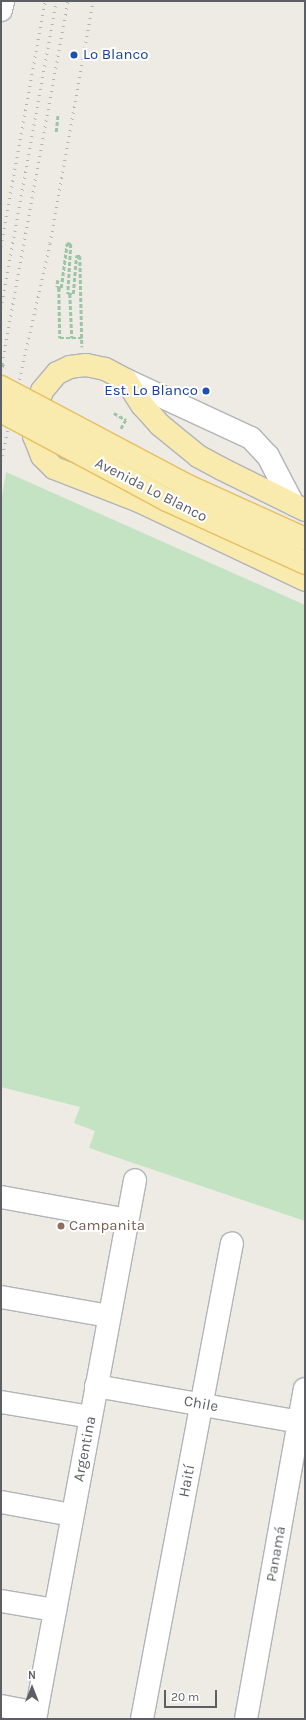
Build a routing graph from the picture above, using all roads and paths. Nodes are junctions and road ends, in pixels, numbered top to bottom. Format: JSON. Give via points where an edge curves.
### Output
{"nodes":[{"id":1,"x":3,"y":1,"type":"edge"},
{"id":2,"x":1,"y":10,"type":"edge"},
{"id":3,"x":58,"y":114,"type":"dead end"},
{"id":4,"x":56,"y":132,"type":"dead end"},
{"id":5,"x":58,"y":280,"type":"dead end"},
{"id":6,"x":59,"y":288,"type":"junction"},
{"id":7,"x":70,"y":294,"type":"junction"},
{"id":8,"x":72,"y":338,"type":"junction"},
{"id":9,"x":82,"y":338,"type":"junction"},
{"id":10,"x":82,"y":348,"type":"dead end"},
{"id":11,"x":126,"y":380,"type":"junction"},
{"id":12,"x":1,"y":387,"type":"edge"},
{"id":13,"x":1,"y":411,"type":"edge"},
{"id":14,"x":299,"y":507,"type":"edge"},
{"id":15,"x":305,"y":539,"type":"edge"},
{"id":16,"x":305,"y":563,"type":"edge"},
{"id":17,"x":305,"y":580,"type":"edge"},
{"id":18,"x":134,"y":1180,"type":"dead end"},
{"id":19,"x":1,"y":1197,"type":"edge"},
{"id":20,"x":127,"y":1220,"type":"junction"},
{"id":21,"x":232,"y":1243,"type":"dead end"},
{"id":22,"x":1,"y":1297,"type":"edge"},
{"id":23,"x":109,"y":1316,"type":"junction"},
{"id":24,"x":96,"y":1386,"type":"junction"},
{"id":25,"x":305,"y":1389,"type":"edge"},
{"id":26,"x":1,"y":1402,"type":"edge"},
{"id":27,"x":201,"y":1404,"type":"junction"},
{"id":28,"x":91,"y":1416,"type":"junction"},
{"id":29,"x":302,"y":1423,"type":"edge"},
{"id":30,"x":1,"y":1502,"type":"edge"},
{"id":31,"x":72,"y":1515,"type":"junction"},
{"id":32,"x":1,"y":1601,"type":"edge"},
{"id":33,"x":55,"y":1610,"type":"junction"},
{"id":34,"x":1,"y":1706,"type":"edge"},
{"id":35,"x":35,"y":1716,"type":"edge"},
{"id":36,"x":142,"y":1719,"type":"edge"},
{"id":37,"x":246,"y":1719,"type":"edge"}],
"edges":[{"from":1,"to":2,"type":"street"},
{"from":3,"to":4,"type":"path"},
{"from":5,"to":6,"type":"path"},
{"from":6,"to":7,"type":"path","via":[[67,243],[71,244]]},
{"from":6,"to":8,"type":"path","via":[[60,338]]},
{"from":7,"to":8,"type":"path"},
{"from":7,"to":9,"type":"path","via":[[73,294],[76,256],[80,256]]},
{"from":8,"to":9,"type":"path"},
{"from":9,"to":10,"type":"path"},
{"from":11,"to":14,"type":"main road","via":[[142,405],[160,425],[198,456]]},
{"from":11,"to":14,"type":"street","via":[[251,438],[268,456]]},
{"from":11,"to":17,"type":"main road","via":[[105,369],[86,364],[64,369],[51,379],[42,391],[33,425],[38,447],[48,463],[61,472],[139,501]]},
{"from":12,"to":15,"type":"main road","name":"Avenida Lo Blanco","bridge":true,"via":[[188,486]]},
{"from":13,"to":16,"type":"main road","name":"Avenida Lo Blanco","bridge":true,"via":[[161,497]]},
{"from":18,"to":20,"type":"street","name":"Argentina"},
{"from":19,"to":20,"type":"street"},
{"from":20,"to":23,"type":"street","name":"Argentina"},
{"from":21,"to":27,"type":"street","name":"Haití"},
{"from":22,"to":23,"type":"street"},
{"from":23,"to":24,"type":"street","name":"Argentina"},
{"from":24,"to":27,"type":"street","name":"Chile"},
{"from":24,"to":28,"type":"street","name":"Argentina"},
{"from":25,"to":29,"type":"street","name":"Panamá"},
{"from":26,"to":28,"type":"street"},
{"from":27,"to":29,"type":"street","name":"Chile"},
{"from":27,"to":36,"type":"street","name":"Haití"},
{"from":28,"to":31,"type":"street","name":"Argentina"},
{"from":29,"to":37,"type":"street","name":"Panamá"},
{"from":30,"to":31,"type":"street"},
{"from":31,"to":33,"type":"street","name":"Argentina"},
{"from":32,"to":33,"type":"street"},
{"from":33,"to":35,"type":"street","name":"Argentina"},
{"from":34,"to":35,"type":"street"}]}
